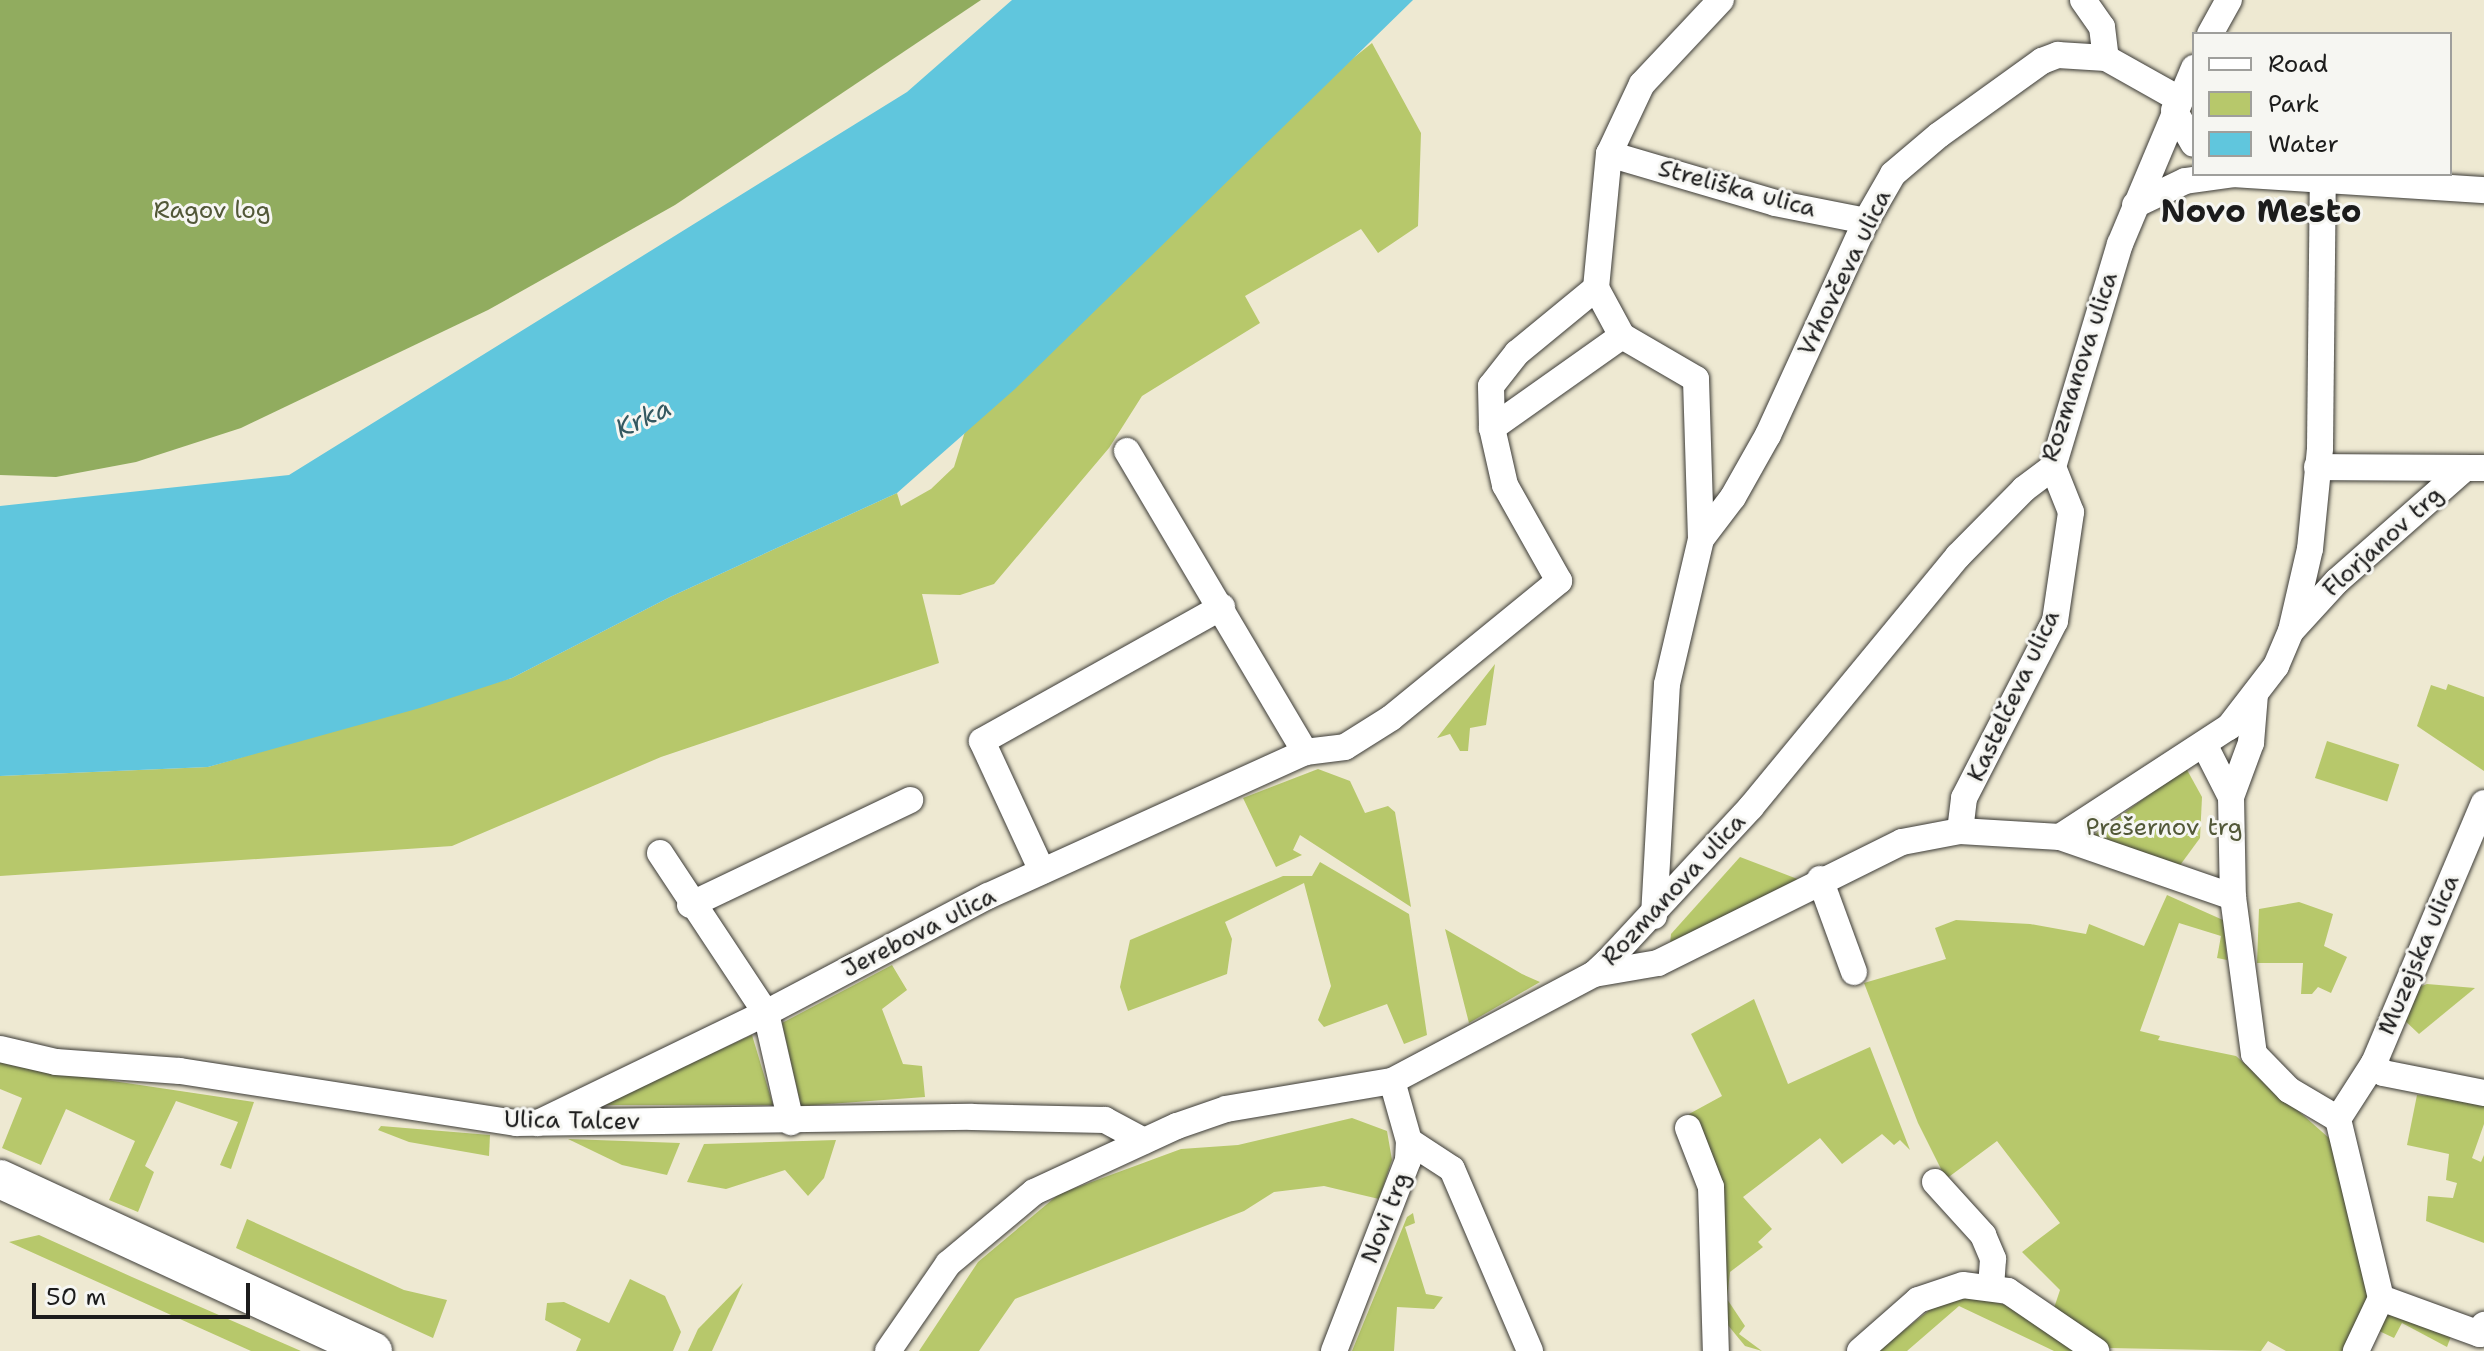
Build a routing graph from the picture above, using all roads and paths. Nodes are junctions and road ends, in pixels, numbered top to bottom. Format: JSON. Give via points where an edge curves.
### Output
{"nodes":[{"id":1,"x":1721,"y":0,"type":"edge"},
{"id":2,"x":2083,"y":0,"type":"edge"},
{"id":3,"x":2229,"y":0,"type":"edge"},
{"id":4,"x":2211,"y":32,"type":"edge"},
{"id":5,"x":2106,"y":58,"type":"junction"},
{"id":6,"x":2184,"y":90,"type":"edge"},
{"id":7,"x":2192,"y":133,"type":"edge"},
{"id":8,"x":1609,"y":154,"type":"junction"},
{"id":9,"x":2219,"y":176,"type":"edge"},
{"id":10,"x":2256,"y":176,"type":"edge"},
{"id":11,"x":2323,"y":182,"type":"junction"},
{"id":12,"x":2484,"y":190,"type":"edge"},
{"id":13,"x":2135,"y":205,"type":"junction"},
{"id":14,"x":1866,"y":221,"type":"junction"},
{"id":15,"x":1596,"y":288,"type":"junction"},
{"id":16,"x":1622,"y":336,"type":"junction"},
{"id":17,"x":1492,"y":428,"type":"junction"},
{"id":18,"x":1127,"y":451,"type":"dead end"},
{"id":19,"x":2053,"y":467,"type":"junction"},
{"id":20,"x":2317,"y":467,"type":"junction"},
{"id":21,"x":2475,"y":468,"type":"edge"},
{"id":22,"x":1701,"y":539,"type":"junction"},
{"id":23,"x":1222,"y":607,"type":"junction"},
{"id":24,"x":2291,"y":631,"type":"junction"},
{"id":25,"x":2255,"y":694,"type":"junction"},
{"id":26,"x":2205,"y":746,"type":"junction"},
{"id":27,"x":1305,"y":752,"type":"junction"},
{"id":28,"x":2231,"y":797,"type":"junction"},
{"id":29,"x":910,"y":800,"type":"dead end"},
{"id":30,"x":2484,"y":803,"type":"edge"},
{"id":31,"x":1960,"y":831,"type":"junction"},
{"id":32,"x":2060,"y":837,"type":"junction"},
{"id":33,"x":660,"y":853,"type":"dead end"},
{"id":34,"x":1042,"y":871,"type":"junction"},
{"id":35,"x":1820,"y":879,"type":"junction"},
{"id":36,"x":2233,"y":897,"type":"junction"},
{"id":37,"x":690,"y":905,"type":"junction"},
{"id":38,"x":1654,"y":916,"type":"junction"},
{"id":39,"x":1854,"y":972,"type":"dead end"},
{"id":40,"x":1594,"y":974,"type":"junction"},
{"id":41,"x":766,"y":1013,"type":"junction"},
{"id":42,"x":0,"y":1049,"type":"edge"},
{"id":43,"x":2374,"y":1063,"type":"junction"},
{"id":44,"x":1392,"y":1081,"type":"junction"},
{"id":45,"x":2484,"y":1093,"type":"edge"},
{"id":46,"x":2338,"y":1119,"type":"junction"},
{"id":47,"x":791,"y":1122,"type":"junction"},
{"id":48,"x":538,"y":1123,"type":"junction"},
{"id":49,"x":1688,"y":1128,"type":"dead end"},
{"id":50,"x":1144,"y":1141,"type":"junction"},
{"id":51,"x":1409,"y":1141,"type":"junction"},
{"id":52,"x":0,"y":1179,"type":"edge"},
{"id":53,"x":1935,"y":1182,"type":"dead end"},
{"id":54,"x":1991,"y":1286,"type":"junction"},
{"id":55,"x":2381,"y":1298,"type":"junction"},
{"id":56,"x":2482,"y":1330,"type":"edge"},
{"id":57,"x":373,"y":1351,"type":"edge"},
{"id":58,"x":888,"y":1351,"type":"edge"},
{"id":59,"x":1334,"y":1351,"type":"edge"},
{"id":60,"x":1530,"y":1351,"type":"edge"},
{"id":61,"x":1716,"y":1351,"type":"edge"},
{"id":62,"x":1860,"y":1351,"type":"edge"},
{"id":63,"x":2096,"y":1351,"type":"edge"},
{"id":64,"x":2356,"y":1351,"type":"edge"}],
"edges":[{"from":1,"to":8,"type":"street","via":[[1642,84]]},
{"from":2,"to":5,"type":"street","via":[[2102,27]]},
{"from":3,"to":4,"type":"street"},
{"from":5,"to":6,"type":"street","name":"Vrhovčeva ulica"},
{"from":5,"to":14,"type":"street","name":"Vrhovčeva ulica","via":[[2075,53],[2042,61],[1893,174]]},
{"from":6,"to":7,"type":"street"},
{"from":6,"to":13,"type":"street","name":"Rozmanova ulica"},
{"from":8,"to":14,"type":"street","name":"Streliška ulica","via":[[1775,203]]},
{"from":8,"to":15,"type":"street"},
{"from":9,"to":13,"type":"street","via":[[2185,181]]},
{"from":10,"to":11,"type":"street"},
{"from":11,"to":12,"type":"street"},
{"from":11,"to":20,"type":"street"},
{"from":13,"to":19,"type":"street","name":"Rozmanova ulica","via":[[2093,323]]},
{"from":14,"to":22,"type":"street","name":"Vrhovčeva ulica","via":[[1768,435],[1733,497]]},
{"from":15,"to":16,"type":"street"},
{"from":15,"to":17,"type":"street","via":[[1517,353],[1491,386]]},
{"from":16,"to":17,"type":"street"},
{"from":16,"to":22,"type":"street","via":[[1696,379]]},
{"from":17,"to":27,"type":"street","name":"Jerebova ulica","via":[[1505,485],[1559,581],[1368,734],[1345,747]]},
{"from":18,"to":23,"type":"street"},
{"from":19,"to":31,"type":"street","name":"Kastelčeva ulica","via":[[2071,512],[2055,621],[1964,798]]},
{"from":19,"to":38,"type":"street","name":"Rozmanova ulica","via":[[1958,556]]},
{"from":20,"to":21,"type":"street"},
{"from":20,"to":24,"type":"street","via":[[2310,549]]},
{"from":21,"to":24,"type":"street","name":"Florjanov trg","via":[[2337,581]]},
{"from":22,"to":38,"type":"street","via":[[1667,684]]},
{"from":23,"to":27,"type":"street"},
{"from":23,"to":34,"type":"street","via":[[982,741]]},
{"from":24,"to":25,"type":"street","via":[[2276,666]]},
{"from":25,"to":26,"type":"street","via":[[2229,727]]},
{"from":25,"to":28,"type":"street","via":[[2251,743]]},
{"from":26,"to":28,"type":"street"},
{"from":26,"to":32,"type":"street"},
{"from":27,"to":34,"type":"street","name":"Jerebova ulica"},
{"from":28,"to":36,"type":"street"},
{"from":29,"to":37,"type":"street"},
{"from":30,"to":43,"type":"street","name":"Muzejska ulica"},
{"from":31,"to":32,"type":"street"},
{"from":31,"to":35,"type":"street","via":[[1902,842]]},
{"from":32,"to":36,"type":"street"},
{"from":33,"to":37,"type":"street"},
{"from":34,"to":41,"type":"street","name":"Jerebova ulica"},
{"from":35,"to":39,"type":"street"},
{"from":35,"to":40,"type":"street","via":[[1658,963]]},
{"from":36,"to":46,"type":"street","via":[[2254,1054],[2289,1090]]},
{"from":37,"to":41,"type":"street","via":[[748,979]]},
{"from":38,"to":40,"type":"street","name":"Rozmanova ulica"},
{"from":40,"to":44,"type":"street","name":"Rozmanova ulica"},
{"from":41,"to":47,"type":"street"},
{"from":41,"to":48,"type":"street","name":"Jerebova ulica"},
{"from":42,"to":48,"type":"street","name":"Ulica Talcev","via":[[56,1062],[180,1071]]},
{"from":43,"to":45,"type":"street","name":"Muzejska ulica","via":[[2383,1073]]},
{"from":43,"to":46,"type":"street","name":"Muzejska ulica"},
{"from":44,"to":50,"type":"street","name":"Rozmanova ulica","via":[[1226,1109]]},
{"from":44,"to":51,"type":"street","name":"Novi trg"},
{"from":46,"to":55,"type":"street"},
{"from":47,"to":48,"type":"street","name":"Ulica Talcev"},
{"from":47,"to":50,"type":"street","name":"Ulica Talcev","via":[[1105,1120]]},
{"from":49,"to":61,"type":"street","via":[[1711,1187]]},
{"from":50,"to":58,"type":"street","name":"Rozmanova ulica","via":[[1034,1192],[990,1225],[948,1264]]},
{"from":51,"to":59,"type":"street","name":"Novi trg","via":[[1397,1195]]},
{"from":51,"to":60,"type":"street","via":[[1452,1169]]},
{"from":52,"to":57,"type":"street"},
{"from":53,"to":54,"type":"street","via":[[1983,1235],[1993,1259]]},
{"from":54,"to":62,"type":"street","via":[[1963,1285],[1918,1300]]},
{"from":54,"to":63,"type":"street","via":[[2008,1291]]},
{"from":55,"to":56,"type":"street"},
{"from":55,"to":64,"type":"street"}]}
